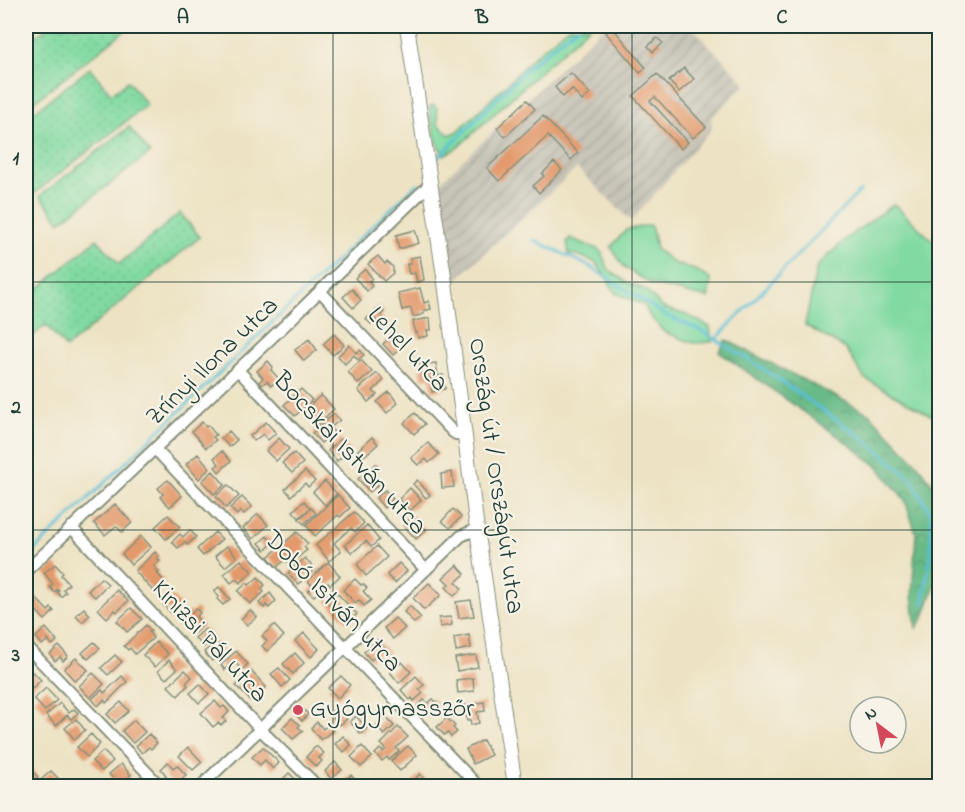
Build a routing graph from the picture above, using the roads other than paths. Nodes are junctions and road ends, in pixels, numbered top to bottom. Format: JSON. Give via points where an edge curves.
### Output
{"nodes":[{"id":1,"x":407,"y":26,"type":"edge"},
{"id":2,"x":429,"y":178,"type":"junction"},
{"id":3,"x":320,"y":291,"type":"junction"},
{"id":4,"x":238,"y":369,"type":"junction"},
{"id":5,"x":465,"y":434,"type":"junction"},
{"id":6,"x":155,"y":449,"type":"junction"},
{"id":7,"x":71,"y":526,"type":"junction"},
{"id":8,"x":477,"y":529,"type":"junction"},
{"id":9,"x":426,"y":570,"type":"junction"},
{"id":10,"x":26,"y":571,"type":"edge"},
{"id":11,"x":26,"y":646,"type":"edge"},
{"id":12,"x":345,"y":648,"type":"junction"},
{"id":13,"x":260,"y":729,"type":"junction"},
{"id":14,"x":160,"y":786,"type":"edge"},
{"id":15,"x":201,"y":786,"type":"edge"},
{"id":16,"x":316,"y":786,"type":"edge"},
{"id":17,"x":478,"y":786,"type":"edge"},
{"id":18,"x":515,"y":786,"type":"edge"}],
"edges":[{"from":1,"to":2,"type":"main road","name":"Ország út / Országút utca"},
{"from":2,"to":3,"type":"street","name":"Zrínyi Ilona utca"},
{"from":2,"to":5,"type":"main road","name":"Ország út / Országút utca"},
{"from":3,"to":4,"type":"street","name":"Zrínyi Ilona utca"},
{"from":3,"to":5,"type":"street","name":"Lehel utca","via":[[453,432]]},
{"from":4,"to":6,"type":"street","name":"Zrínyi Ilona utca"},
{"from":4,"to":9,"type":"street","name":"Bocskai István utca"},
{"from":5,"to":8,"type":"main road","name":"Ország út / Országút utca"},
{"from":6,"to":7,"type":"street","name":"Zrínyi Ilona utca"},
{"from":6,"to":12,"type":"street","name":"Dobó István utca"},
{"from":7,"to":10,"type":"street","name":"Zrínyi Ilona utca"},
{"from":7,"to":13,"type":"street","name":"Kinizsi Pál utca"},
{"from":8,"to":9,"type":"street","via":[[461,536]]},
{"from":8,"to":18,"type":"main road","name":"Ország út / Országút utca"},
{"from":9,"to":12,"type":"street"},
{"from":11,"to":14,"type":"street"},
{"from":12,"to":13,"type":"street"},
{"from":12,"to":17,"type":"street","name":"Dobó István utca"},
{"from":13,"to":15,"type":"street"},
{"from":13,"to":16,"type":"street","name":"Kinizsi Pál utca"}]}
